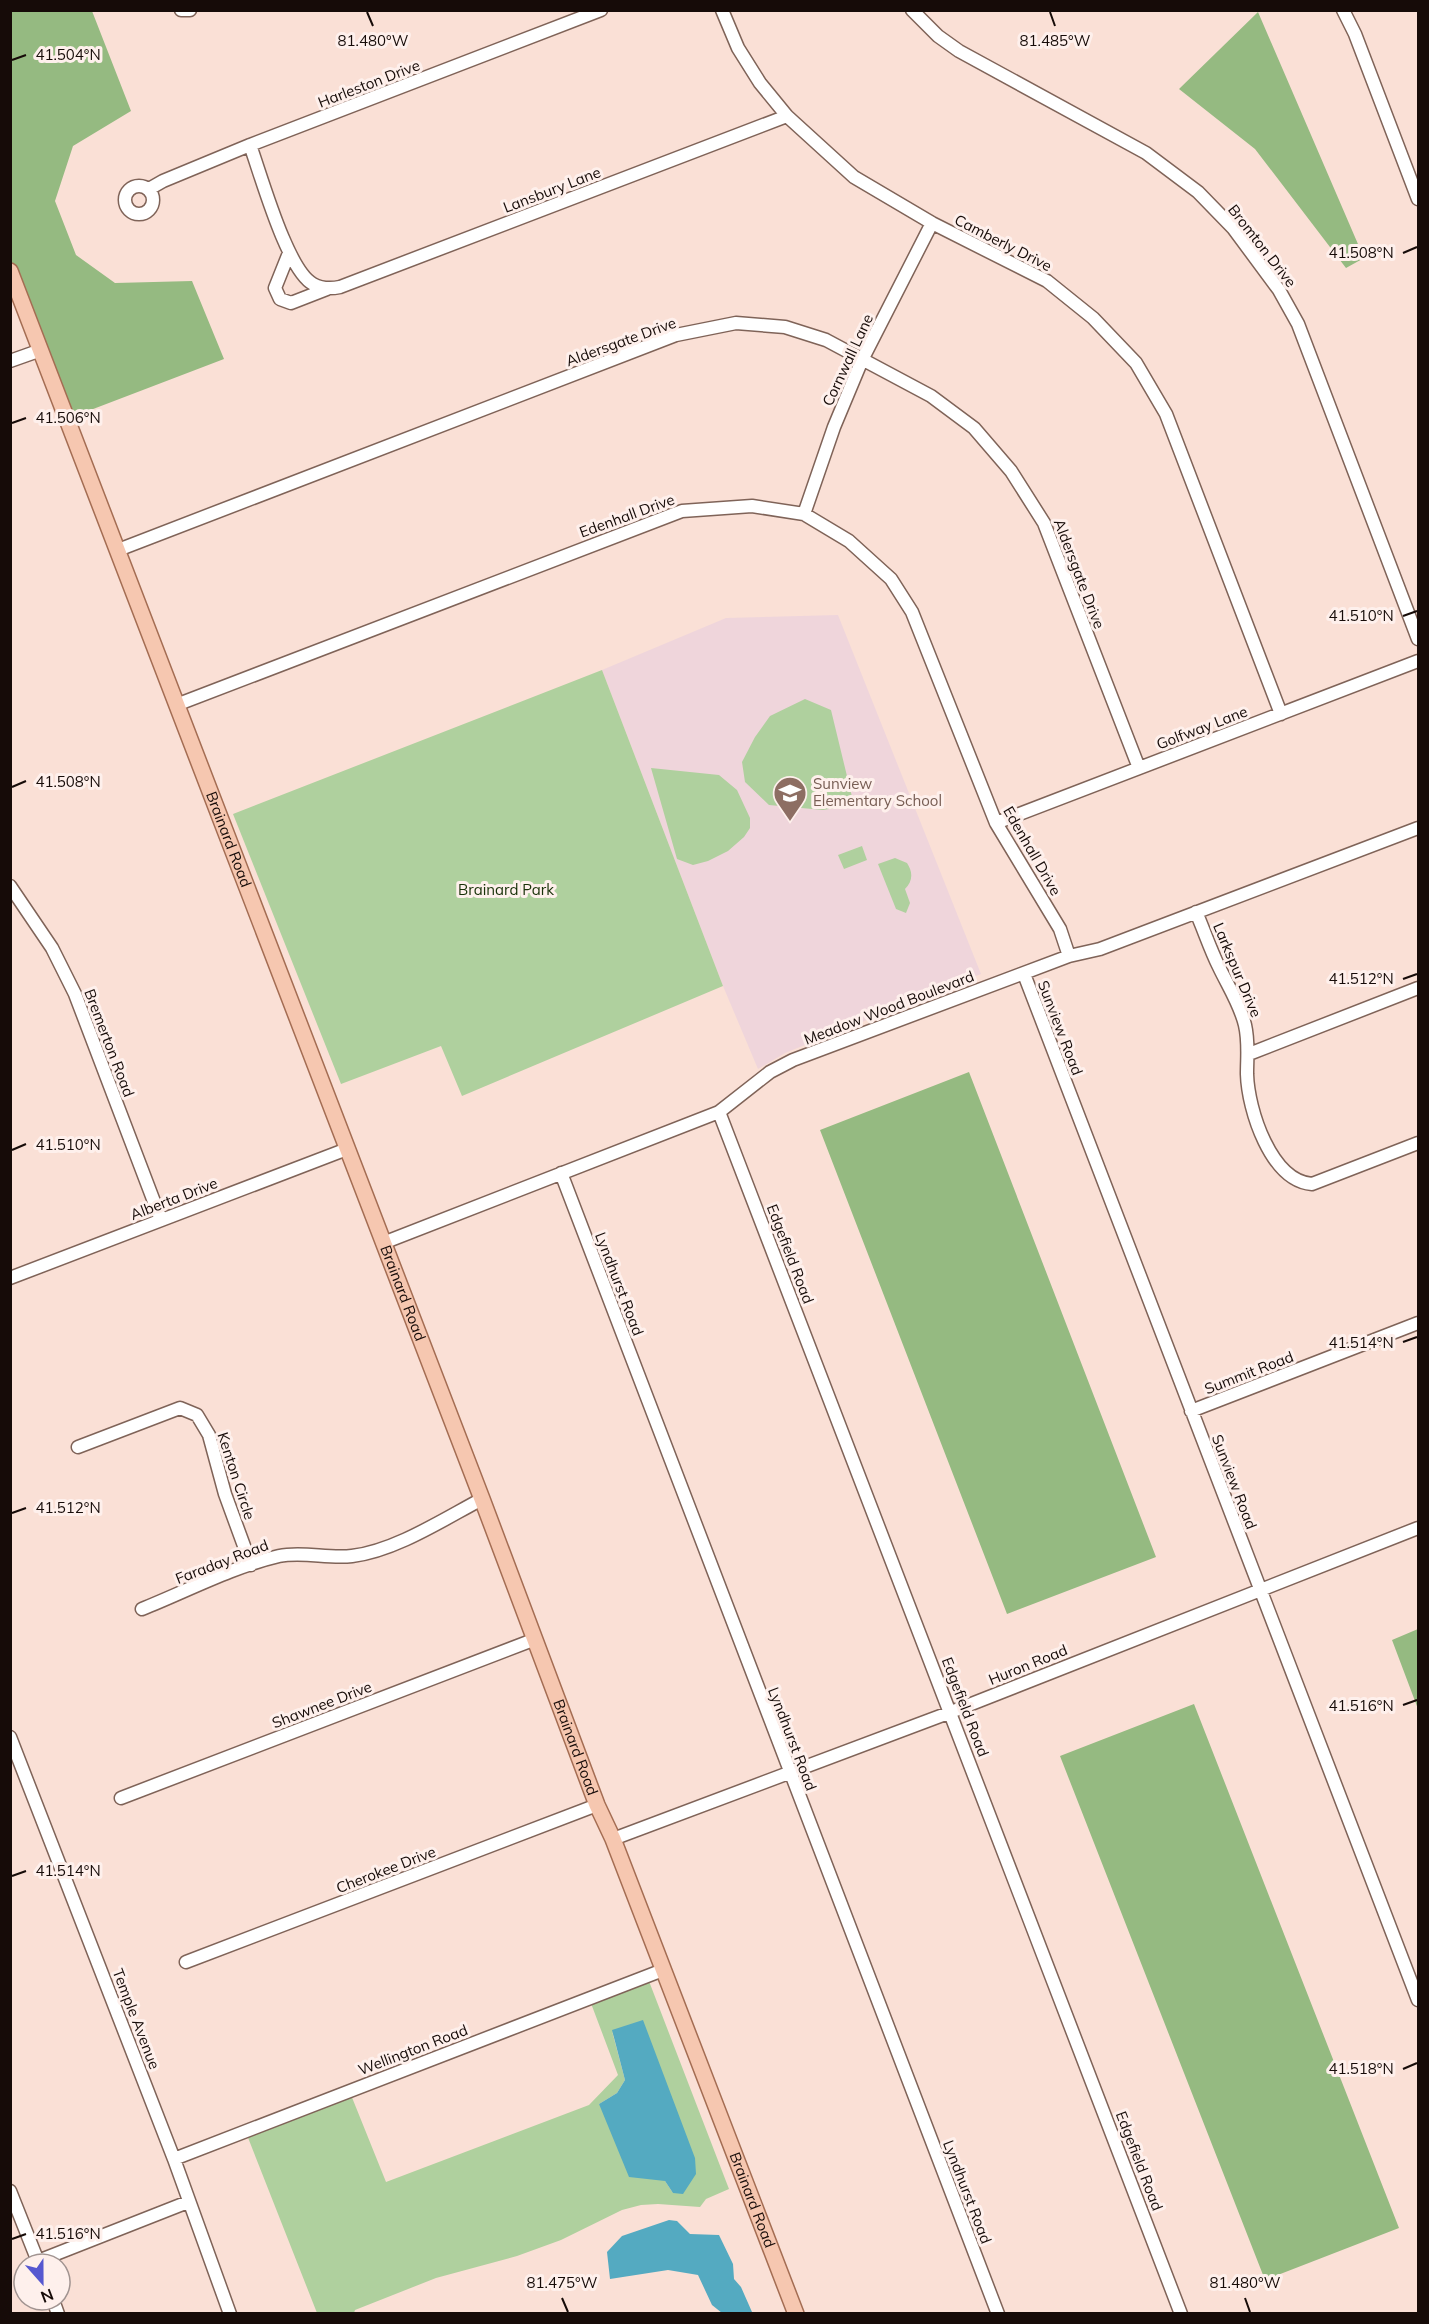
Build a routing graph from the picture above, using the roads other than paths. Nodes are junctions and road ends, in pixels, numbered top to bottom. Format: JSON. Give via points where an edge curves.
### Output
{"nodes":[{"id":1,"x":181,"y":10,"type":"edge"},
{"id":2,"x":190,"y":10,"type":"edge"},
{"id":3,"x":602,"y":10,"type":"edge"},
{"id":4,"x":722,"y":10,"type":"edge"},
{"id":5,"x":912,"y":10,"type":"edge"},
{"id":6,"x":1343,"y":10,"type":"edge"},
{"id":7,"x":787,"y":116,"type":"junction"},
{"id":8,"x":250,"y":146,"type":"junction"},
{"id":9,"x":149,"y":189,"type":"dead end"},
{"id":10,"x":1419,"y":199,"type":"edge"},
{"id":11,"x":932,"y":224,"type":"junction"},
{"id":12,"x":289,"y":253,"type":"junction"},
{"id":13,"x":10,"y":271,"type":"edge"},
{"id":14,"x":312,"y":290,"type":"junction"},
{"id":15,"x":41,"y":350,"type":"junction"},
{"id":16,"x":862,"y":360,"type":"junction"},
{"id":17,"x":10,"y":361,"type":"edge"},
{"id":18,"x":804,"y":514,"type":"junction"},
{"id":19,"x":117,"y":550,"type":"junction"},
{"id":20,"x":1419,"y":639,"type":"edge"},
{"id":21,"x":1419,"y":661,"type":"edge"},
{"id":22,"x":176,"y":705,"type":"junction"},
{"id":23,"x":1281,"y":714,"type":"junction"},
{"id":24,"x":1138,"y":768,"type":"junction"},
{"id":25,"x":996,"y":823,"type":"junction"},
{"id":26,"x":1419,"y":828,"type":"edge"},
{"id":27,"x":10,"y":886,"type":"edge"},
{"id":28,"x":1196,"y":912,"type":"junction"},
{"id":29,"x":1069,"y":956,"type":"junction"},
{"id":30,"x":1024,"y":974,"type":"junction"},
{"id":31,"x":1419,"y":988,"type":"edge"},
{"id":32,"x":1249,"y":1054,"type":"junction"},
{"id":33,"x":719,"y":1112,"type":"junction"},
{"id":34,"x":1419,"y":1143,"type":"edge"},
{"id":35,"x":347,"y":1149,"type":"junction"},
{"id":36,"x":561,"y":1173,"type":"junction"},
{"id":37,"x":161,"y":1220,"type":"junction"},
{"id":38,"x":383,"y":1243,"type":"junction"},
{"id":39,"x":10,"y":1278,"type":"edge"},
{"id":40,"x":1419,"y":1323,"type":"edge"},
{"id":41,"x":1191,"y":1411,"type":"junction"},
{"id":42,"x":78,"y":1447,"type":"dead end"},
{"id":43,"x":482,"y":1499,"type":"junction"},
{"id":44,"x":1419,"y":1528,"type":"edge"},
{"id":45,"x":251,"y":1565,"type":"junction"},
{"id":46,"x":1260,"y":1590,"type":"junction"},
{"id":47,"x":142,"y":1609,"type":"dead end"},
{"id":48,"x":533,"y":1640,"type":"junction"},
{"id":49,"x":951,"y":1712,"type":"junction"},
{"id":50,"x":10,"y":1737,"type":"edge"},
{"id":51,"x":789,"y":1772,"type":"junction"},
{"id":52,"x":121,"y":1798,"type":"dead end"},
{"id":53,"x":597,"y":1805,"type":"junction"},
{"id":54,"x":613,"y":1839,"type":"junction"},
{"id":55,"x":186,"y":1962,"type":"dead end"},
{"id":56,"x":663,"y":1970,"type":"junction"},
{"id":57,"x":1419,"y":2000,"type":"edge"},
{"id":58,"x":174,"y":2159,"type":"junction"},
{"id":59,"x":10,"y":2191,"type":"edge"},
{"id":60,"x":188,"y":2202,"type":"junction"},
{"id":61,"x":34,"y":2252,"type":"edge"},
{"id":62,"x":65,"y":2252,"type":"edge"},
{"id":63,"x":230,"y":2313,"type":"edge"},
{"id":64,"x":796,"y":2313,"type":"edge"},
{"id":65,"x":998,"y":2313,"type":"edge"},
{"id":66,"x":1181,"y":2313,"type":"edge"}],
"edges":[{"from":1,"to":2,"type":"street"},
{"from":3,"to":8,"type":"street","name":"Harleston Drive"},
{"from":4,"to":7,"type":"street","name":"Camberly Drive","via":[[743,57]]},
{"from":5,"to":20,"type":"street","name":"Bromton Drive","via":[[959,51],[1146,153],[1198,192],[1233,228],[1280,290],[1298,324]]},
{"from":6,"to":10,"type":"street"},
{"from":7,"to":11,"type":"street","name":"Camberly Drive","via":[[854,177]]},
{"from":7,"to":14,"type":"street","name":"Lansbury Lane","via":[[340,287]]},
{"from":8,"to":9,"type":"street","name":"Harleston Drive"},
{"from":8,"to":12,"type":"street"},
{"from":11,"to":16,"type":"street","name":"Cornwall Lane"},
{"from":11,"to":23,"type":"street","name":"Camberly Drive","via":[[1047,281],[1093,318],[1136,363],[1166,414]]},
{"from":12,"to":14,"type":"street"},
{"from":12,"to":14,"type":"street","via":[[276,294],[285,303],[291,303]]},
{"from":13,"to":15,"type":"main road","name":"Brainard Road"},
{"from":15,"to":17,"type":"street"},
{"from":15,"to":19,"type":"main road","name":"Brainard Road"},
{"from":16,"to":18,"type":"street","name":"Cornwall Lane"},
{"from":16,"to":19,"type":"street","name":"Aldersgate Drive","via":[[826,340],[785,327],[736,323],[676,336]]},
{"from":16,"to":24,"type":"street","name":"Aldersgate Drive","via":[[930,396],[966,422],[1011,471],[1044,523]]},
{"from":18,"to":22,"type":"street","name":"Edenhall Drive","via":[[752,506],[682,510]]},
{"from":18,"to":25,"type":"street","name":"Edenhall Drive","via":[[849,541],[891,579],[912,612]]},
{"from":19,"to":22,"type":"main road","name":"Brainard Road"},
{"from":21,"to":23,"type":"street","name":"Golfway Lane"},
{"from":22,"to":35,"type":"main road","name":"Brainard Road"},
{"from":23,"to":24,"type":"street","name":"Golfway Lane"},
{"from":24,"to":25,"type":"street","name":"Golfway Lane"},
{"from":25,"to":29,"type":"street","name":"Edenhall Drive","via":[[1060,929]]},
{"from":26,"to":28,"type":"street","name":"Meadow Wood Boulevard"},
{"from":27,"to":37,"type":"street","name":"Bremerton Road","via":[[52,948],[75,994]]},
{"from":28,"to":29,"type":"street","name":"Meadow Wood Boulevard","via":[[1100,949]]},
{"from":28,"to":32,"type":"street","name":"Larkspur Drive","via":[[1245,1024]]},
{"from":29,"to":30,"type":"street","name":"Meadow Wood Boulevard"},
{"from":30,"to":33,"type":"street","name":"Meadow Wood Boulevard","via":[[792,1060]]},
{"from":30,"to":41,"type":"street","name":"Sunview Road"},
{"from":31,"to":32,"type":"street"},
{"from":32,"to":34,"type":"street","name":"Larkspur Drive","via":[[1251,1103],[1267,1146],[1293,1178],[1304,1183],[1320,1182]]},
{"from":33,"to":36,"type":"street","name":"Meadow Wood Boulevard"},
{"from":33,"to":49,"type":"street","name":"Edgefield Road"},
{"from":35,"to":37,"type":"street","name":"Alberta Drive"},
{"from":35,"to":38,"type":"main road","name":"Brainard Road"},
{"from":36,"to":38,"type":"street","name":"Meadow Wood Boulevard"},
{"from":36,"to":51,"type":"street","name":"Lyndhurst Road"},
{"from":37,"to":39,"type":"street","name":"Alberta Drive"},
{"from":38,"to":43,"type":"main road","name":"Brainard Road"},
{"from":40,"to":41,"type":"street","name":"Summit Road"},
{"from":41,"to":46,"type":"street","name":"Sunview Road"},
{"from":42,"to":45,"type":"street","name":"Kenton Circle","via":[[180,1408],[196,1415],[209,1436]]},
{"from":43,"to":45,"type":"street","name":"Faraday Road","via":[[416,1534],[370,1552],[351,1557],[281,1556]]},
{"from":43,"to":48,"type":"main road","name":"Brainard Road"},
{"from":44,"to":46,"type":"street","name":"Huron Road"},
{"from":45,"to":47,"type":"street","name":"Faraday Road"},
{"from":46,"to":49,"type":"street","name":"Huron Road"},
{"from":46,"to":57,"type":"street","name":"Sunview Road"},
{"from":48,"to":52,"type":"street","name":"Shawnee Drive"},
{"from":48,"to":53,"type":"main road","name":"Brainard Road"},
{"from":49,"to":51,"type":"street","name":"Huron Road"},
{"from":49,"to":66,"type":"street","name":"Edgefield Road"},
{"from":50,"to":58,"type":"street","name":"Temple Avenue"},
{"from":51,"to":54,"type":"street","name":"Huron Road"},
{"from":51,"to":65,"type":"street","name":"Lyndhurst Road"},
{"from":53,"to":54,"type":"main road","name":"Brainard Road"},
{"from":53,"to":55,"type":"street","name":"Cherokee Drive"},
{"from":54,"to":56,"type":"main road","name":"Brainard Road"},
{"from":56,"to":58,"type":"street","name":"Wellington Road"},
{"from":56,"to":64,"type":"main road","name":"Brainard Road"},
{"from":58,"to":60,"type":"street","name":"Temple Avenue"},
{"from":59,"to":61,"type":"street"},
{"from":60,"to":62,"type":"street"},
{"from":60,"to":63,"type":"street","name":"Temple Avenue"}]}
